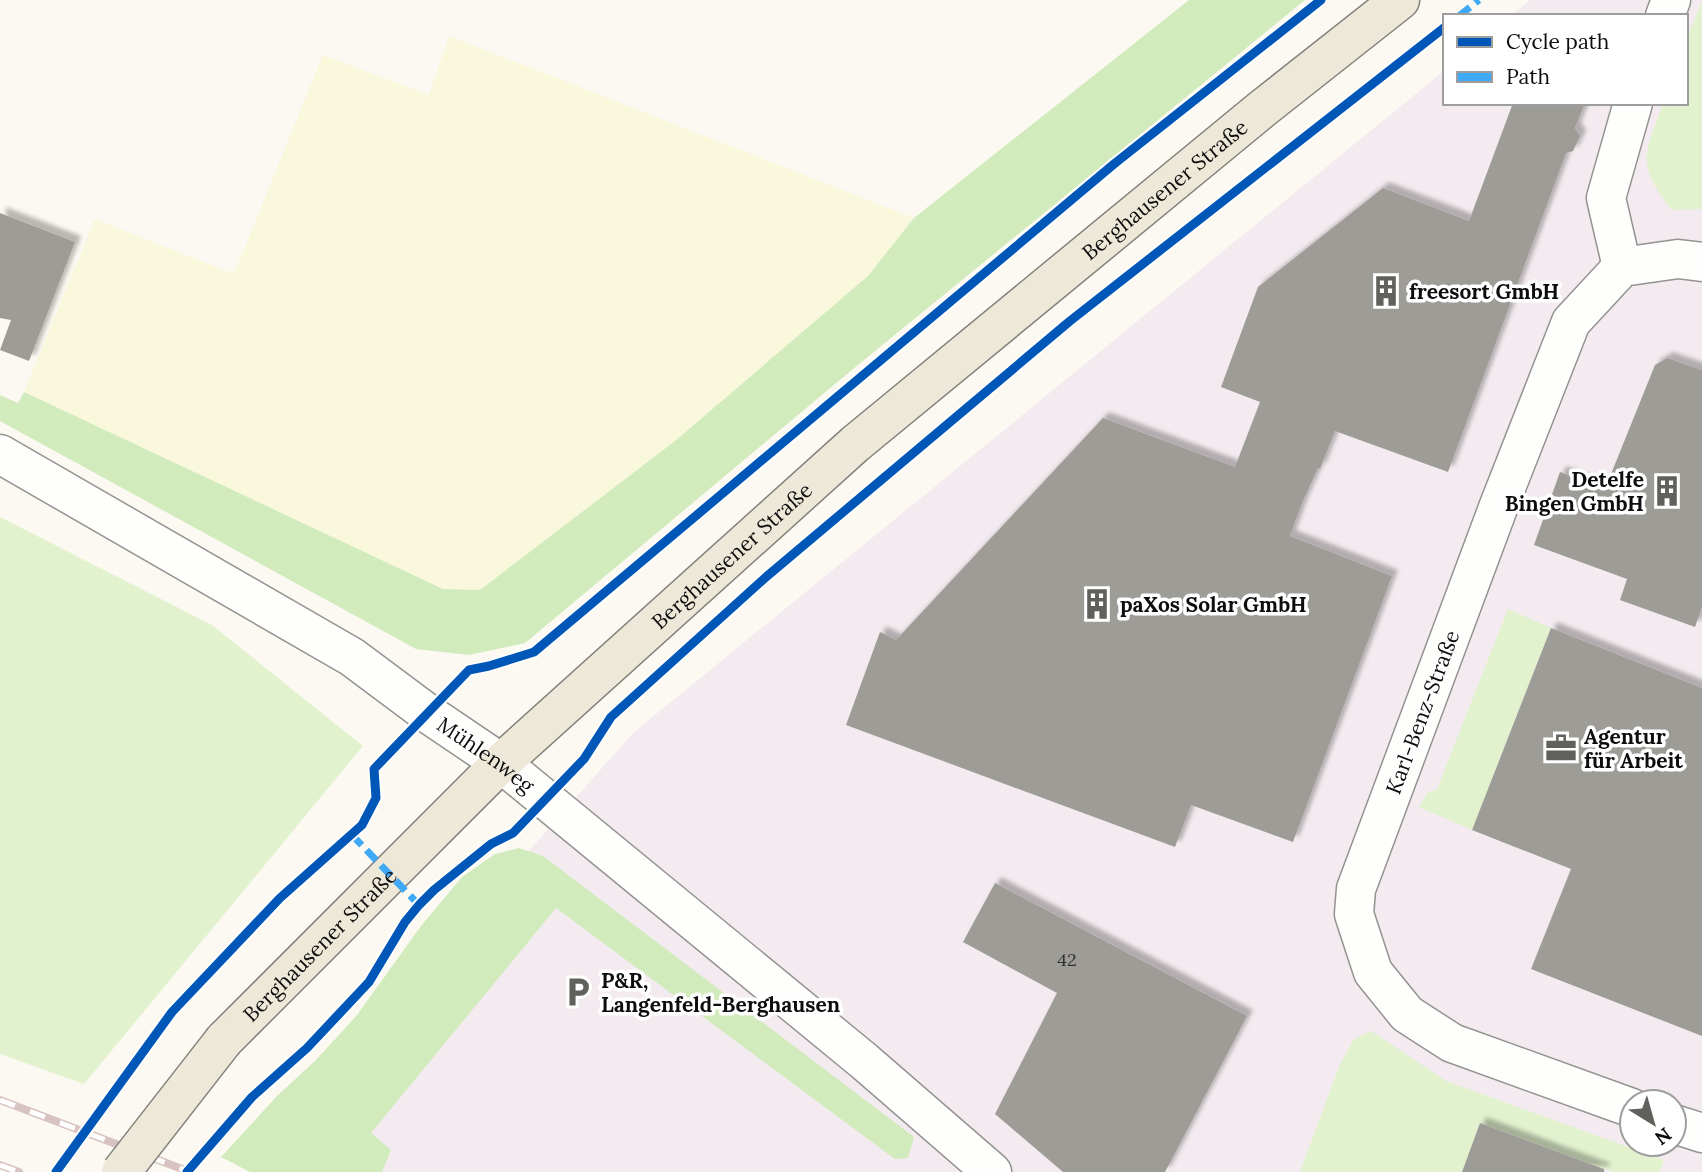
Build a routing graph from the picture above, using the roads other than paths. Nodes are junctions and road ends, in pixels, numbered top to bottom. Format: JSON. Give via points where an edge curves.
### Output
{"nodes":[{"id":1,"x":1400,"y":0,"type":"edge"},
{"id":2,"x":1632,"y":105,"type":"edge"},
{"id":3,"x":1702,"y":262,"type":"edge"},
{"id":4,"x":1622,"y":267,"type":"junction"},
{"id":5,"x":0,"y":454,"type":"edge"},
{"id":6,"x":500,"y":763,"type":"junction"},
{"id":7,"x":1618,"y":1103,"type":"edge"},
{"id":8,"x":121,"y":1172,"type":"edge"},
{"id":9,"x":992,"y":1172,"type":"edge"}],
"edges":[{"from":1,"to":6,"type":"main road","name":"Berghausener Straße","via":[[855,444]]},
{"from":2,"to":4,"type":"street","via":[[1606,198]]},
{"from":3,"to":4,"type":"street","via":[[1678,259]]},
{"from":4,"to":7,"type":"street","name":"Karl-Benz-Straße","via":[[1571,322],[1356,889],[1354,914],[1373,972],[1407,1014],[1452,1043]]},
{"from":5,"to":6,"type":"street","name":"Mühlenweg","via":[[352,657]]},
{"from":6,"to":8,"type":"main road","name":"Berghausener Straße","bridge":true,"via":[[224,1040]]},
{"from":6,"to":9,"type":"street","name":"Mühlenweg","via":[[864,1061]]}]}
